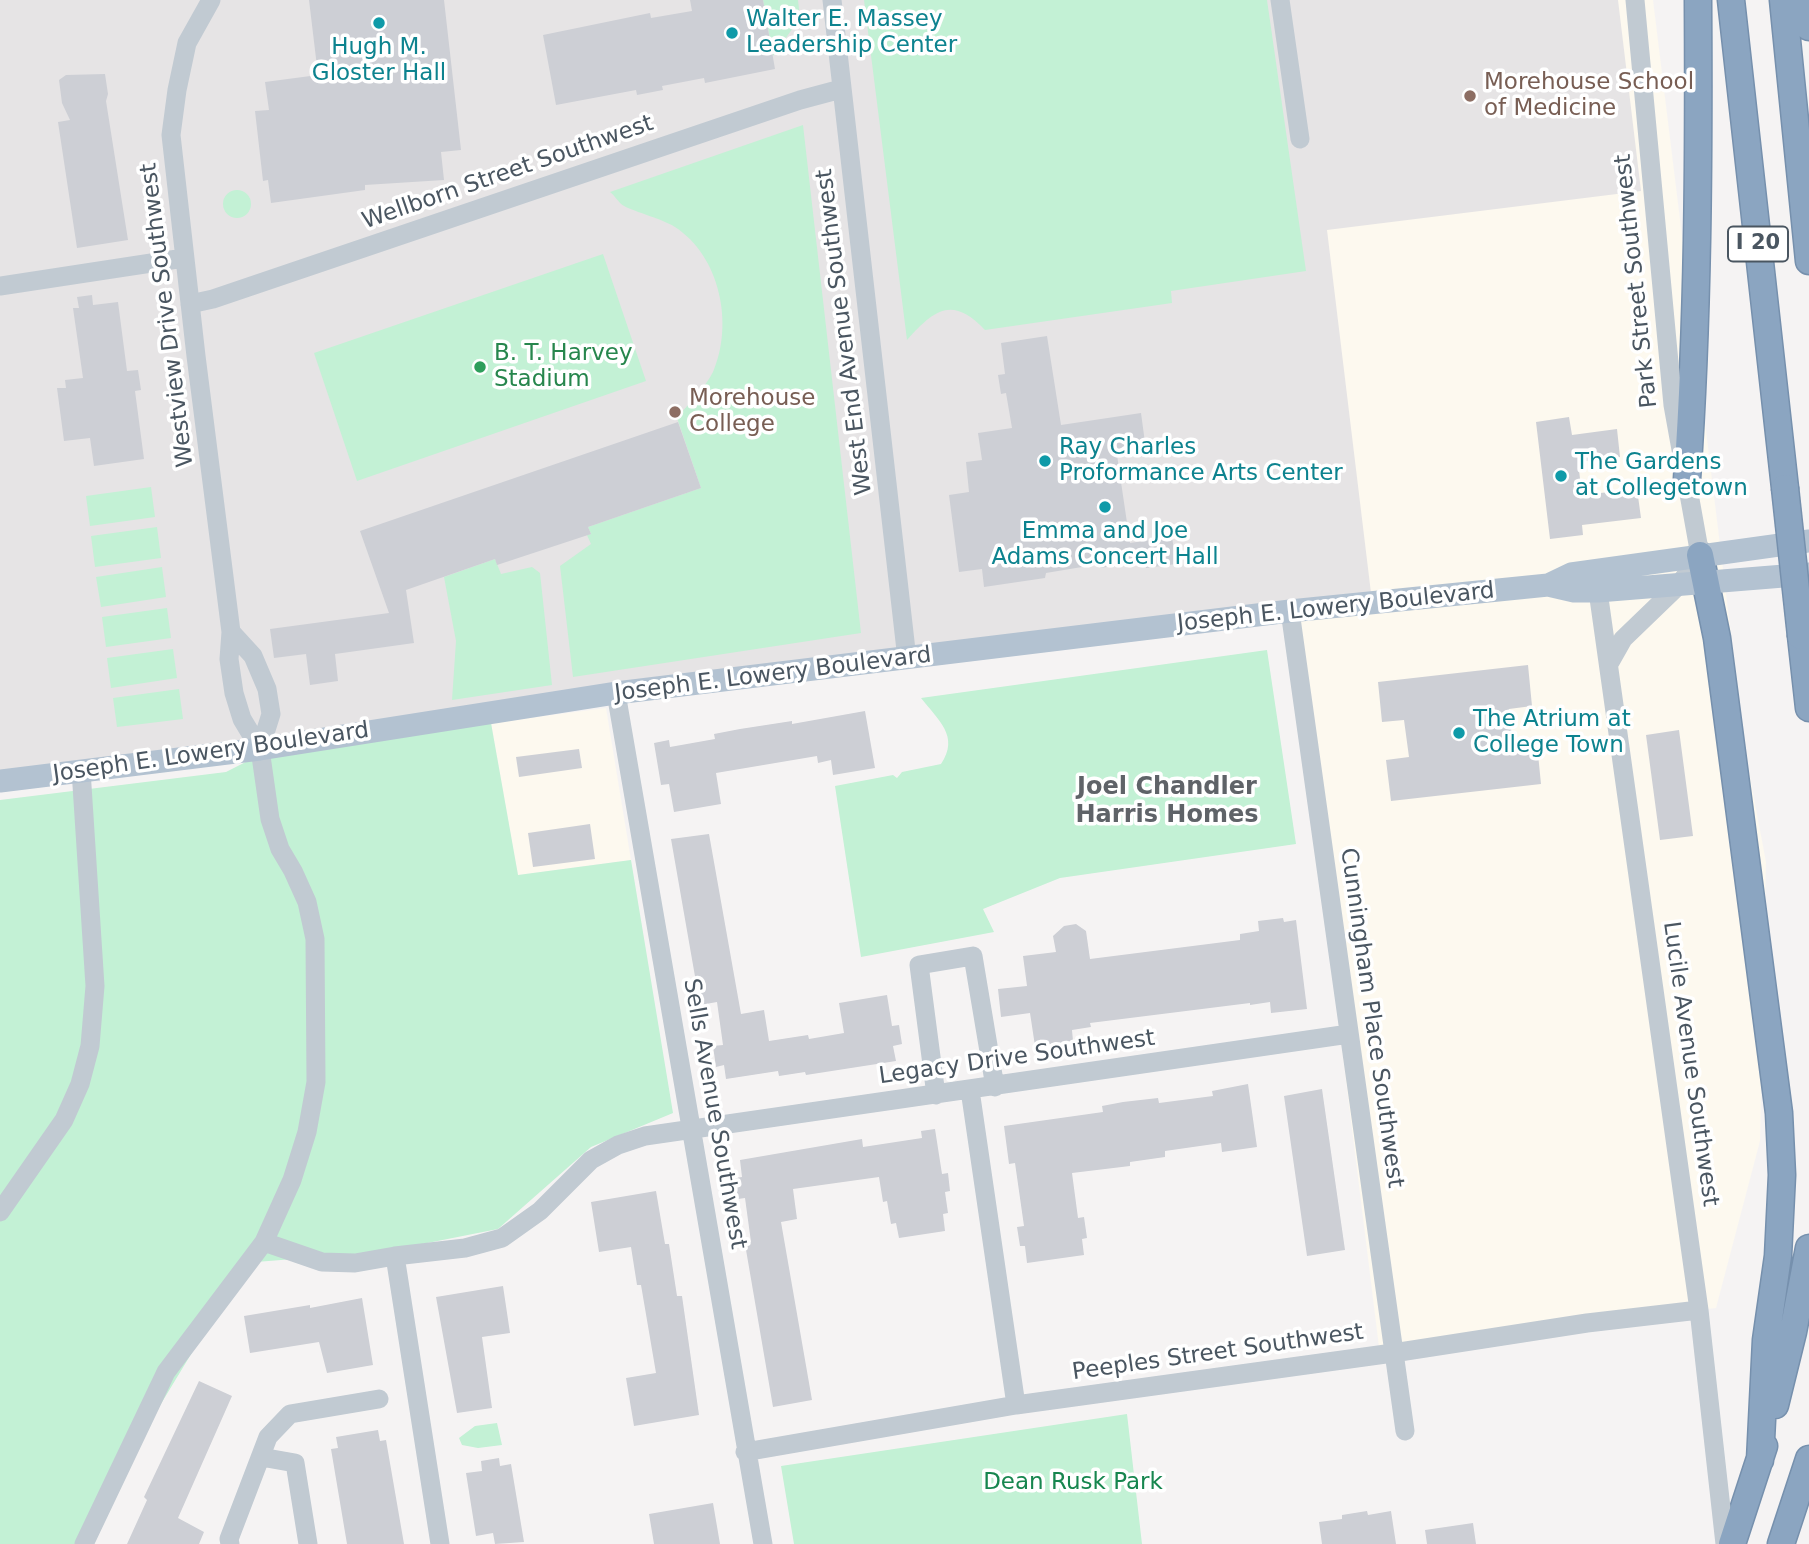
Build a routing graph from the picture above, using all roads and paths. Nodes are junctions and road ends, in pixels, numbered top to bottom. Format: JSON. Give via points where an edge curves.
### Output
{"nodes":[{"id":1,"x":211,"y":0,"type":"edge"},
{"id":2,"x":832,"y":0,"type":"edge"},
{"id":3,"x":1280,"y":0,"type":"edge"},
{"id":4,"x":1635,"y":0,"type":"edge"},
{"id":5,"x":1698,"y":0,"type":"edge"},
{"id":6,"x":1731,"y":0,"type":"edge"},
{"id":7,"x":1783,"y":0,"type":"edge"},
{"id":8,"x":1802,"y":0,"type":"edge"},
{"id":9,"x":1809,"y":27,"type":"edge"},
{"id":10,"x":841,"y":89,"type":"junction"},
{"id":11,"x":1300,"y":139,"type":"dead end"},
{"id":12,"x":184,"y":258,"type":"junction"},
{"id":13,"x":1809,"y":261,"type":"edge"},
{"id":14,"x":0,"y":286,"type":"edge"},
{"id":15,"x":190,"y":304,"type":"junction"},
{"id":16,"x":1687,"y":480,"type":"junction"},
{"id":17,"x":1809,"y":541,"type":"edge"},
{"id":18,"x":1700,"y":555,"type":"junction"},
{"id":19,"x":1809,"y":575,"type":"edge"},
{"id":20,"x":1705,"y":583,"type":"junction"},
{"id":21,"x":1548,"y":584,"type":"junction"},
{"id":22,"x":1679,"y":585,"type":"junction"},
{"id":23,"x":1598,"y":591,"type":"junction"},
{"id":24,"x":1290,"y":611,"type":"junction"},
{"id":25,"x":231,"y":632,"type":"junction"},
{"id":26,"x":907,"y":659,"type":"junction"},
{"id":27,"x":1610,"y":662,"type":"junction"},
{"id":28,"x":616,"y":693,"type":"junction"},
{"id":29,"x":1809,"y":708,"type":"edge"},
{"id":30,"x":260,"y":750,"type":"junction"},
{"id":31,"x":81,"y":770,"type":"junction"},
{"id":32,"x":0,"y":781,"type":"edge"},
{"id":33,"x":1349,"y":1034,"type":"junction"},
{"id":34,"x":995,"y":1087,"type":"junction"},
{"id":35,"x":970,"y":1090,"type":"junction"},
{"id":36,"x":936,"y":1095,"type":"junction"},
{"id":37,"x":692,"y":1128,"type":"junction"},
{"id":38,"x":0,"y":1212,"type":"edge"},
{"id":39,"x":264,"y":1242,"type":"junction"},
{"id":40,"x":1809,"y":1248,"type":"edge"},
{"id":41,"x":395,"y":1256,"type":"junction"},
{"id":42,"x":1699,"y":1310,"type":"junction"},
{"id":43,"x":1393,"y":1353,"type":"junction"},
{"id":44,"x":379,"y":1399,"type":"dead end"},
{"id":45,"x":1016,"y":1405,"type":"junction"},
{"id":46,"x":1405,"y":1431,"type":"dead end"},
{"id":47,"x":746,"y":1452,"type":"junction"},
{"id":48,"x":261,"y":1457,"type":"junction"},
{"id":49,"x":1809,"y":1458,"type":"edge"},
{"id":50,"x":1760,"y":1460,"type":"junction"},
{"id":51,"x":1784,"y":1533,"type":"edge"},
{"id":52,"x":84,"y":1544,"type":"edge"},
{"id":53,"x":230,"y":1544,"type":"edge"},
{"id":54,"x":308,"y":1544,"type":"edge"},
{"id":55,"x":440,"y":1544,"type":"edge"},
{"id":56,"x":763,"y":1544,"type":"edge"},
{"id":57,"x":1725,"y":1544,"type":"edge"},
{"id":58,"x":1732,"y":1544,"type":"edge"}],
"edges":[{"from":1,"to":12,"type":"street","name":"Westview Drive Southwest","via":[[187,43],[171,135]]},
{"from":2,"to":10,"type":"street","name":"West End Avenue Southwest"},
{"from":3,"to":11,"type":"street"},
{"from":4,"to":16,"type":"street","name":"Park Street Southwest","via":[[1673,405]]},
{"from":5,"to":16,"type":"highway","via":[[1695,365]]},
{"from":6,"to":29,"type":"highway","number":"I 20","bridge":true},
{"from":7,"to":13,"type":"highway","number":"I 20"},
{"from":8,"to":9,"type":"highway"},
{"from":10,"to":15,"type":"street","name":"Wellborn Street Southwest"},
{"from":10,"to":26,"type":"street","name":"West End Avenue Southwest"},
{"from":12,"to":14,"type":"street"},
{"from":12,"to":15,"type":"street","name":"Westview Drive Southwest"},
{"from":15,"to":25,"type":"street","name":"Westview Drive Southwest"},
{"from":16,"to":18,"type":"street","name":"Park Street Southwest"},
{"from":17,"to":18,"type":"main road","name":"Joseph E. Lowery Boulevard"},
{"from":18,"to":20,"type":"highway"},
{"from":18,"to":21,"type":"main road","name":"Joseph E. Lowery Boulevard","via":[[1571,574]]},
{"from":18,"to":22,"type":"street"},
{"from":19,"to":20,"type":"main road","name":"Joseph E. Lowery Boulevard"},
{"from":20,"to":22,"type":"main road","name":"Joseph E. Lowery Boulevard"},
{"from":20,"to":50,"type":"highway","via":[[1719,651],[1779,1113],[1778,1256]]},
{"from":21,"to":23,"type":"main road","name":"Joseph E. Lowery Boulevard"},
{"from":21,"to":24,"type":"main road","name":"Joseph E. Lowery Boulevard"},
{"from":22,"to":23,"type":"main road","name":"Joseph E. Lowery Boulevard"},
{"from":22,"to":27,"type":"street","via":[[1623,639]]},
{"from":23,"to":27,"type":"street","name":"Lucile Avenue Southwest"},
{"from":24,"to":26,"type":"main road","name":"Joseph E. Lowery Boulevard"},
{"from":24,"to":33,"type":"street","name":"Cunningham Place Southwest"},
{"from":25,"to":30,"type":"street","name":"Westview Drive Southwest","via":[[234,693],[242,719]]},
{"from":25,"to":30,"type":"street","name":"Westview Drive Southwest","via":[[253,656],[267,689],[271,714]]},
{"from":26,"to":28,"type":"main road","name":"Joseph E. Lowery Boulevard"},
{"from":27,"to":42,"type":"street","name":"Lucile Avenue Southwest"},
{"from":28,"to":30,"type":"main road","name":"Joseph E. Lowery Boulevard"},
{"from":28,"to":37,"type":"street","name":"Sells Avenue Southwest"},
{"from":30,"to":31,"type":"main road","name":"Joseph E. Lowery Boulevard"},
{"from":30,"to":39,"type":"street","name":"Westview Drive Southwest","via":[[270,819],[307,902],[315,939],[316,1082],[292,1180]]},
{"from":31,"to":32,"type":"main road","name":"Joseph E. Lowery Boulevard"},
{"from":31,"to":38,"type":"street","via":[[95,986],[90,1046],[64,1120]]},
{"from":33,"to":34,"type":"street","name":"Legacy Drive Southwest"},
{"from":33,"to":43,"type":"street","name":"Cunningham Place Southwest"},
{"from":34,"to":35,"type":"street","name":"Legacy Drive Southwest"},
{"from":34,"to":36,"type":"street","via":[[973,956],[919,965]]},
{"from":35,"to":36,"type":"street","name":"Legacy Drive Southwest"},
{"from":35,"to":45,"type":"street"},
{"from":36,"to":37,"type":"street","name":"Legacy Drive Southwest"},
{"from":37,"to":41,"type":"street","name":"Legacy Drive Southwest","via":[[645,1136],[591,1160],[540,1211],[502,1238],[465,1248]]},
{"from":37,"to":47,"type":"street","name":"Sells Avenue Southwest"},
{"from":39,"to":41,"type":"street","name":"Legacy Drive Southwest","via":[[322,1262],[355,1263]]},
{"from":39,"to":52,"type":"street","name":"Westview Drive Southwest","via":[[166,1371]]},
{"from":40,"to":50,"type":"highway"},
{"from":41,"to":55,"type":"street"},
{"from":42,"to":43,"type":"street","name":"Peeples Street Southwest"},
{"from":42,"to":57,"type":"street","name":"Lucile Avenue Southwest"},
{"from":43,"to":45,"type":"street","name":"Peeples Street Southwest"},
{"from":43,"to":46,"type":"street","name":"Cunningham Place Southwest"},
{"from":44,"to":48,"type":"street","via":[[290,1414],[268,1437]]},
{"from":45,"to":47,"type":"street","name":"Peeples Street Southwest"},
{"from":47,"to":56,"type":"street","name":"Sells Avenue Southwest"},
{"from":48,"to":53,"type":"street"},
{"from":48,"to":54,"type":"street","via":[[295,1463]]},
{"from":49,"to":51,"type":"highway"},
{"from":50,"to":58,"type":"highway"}]}
